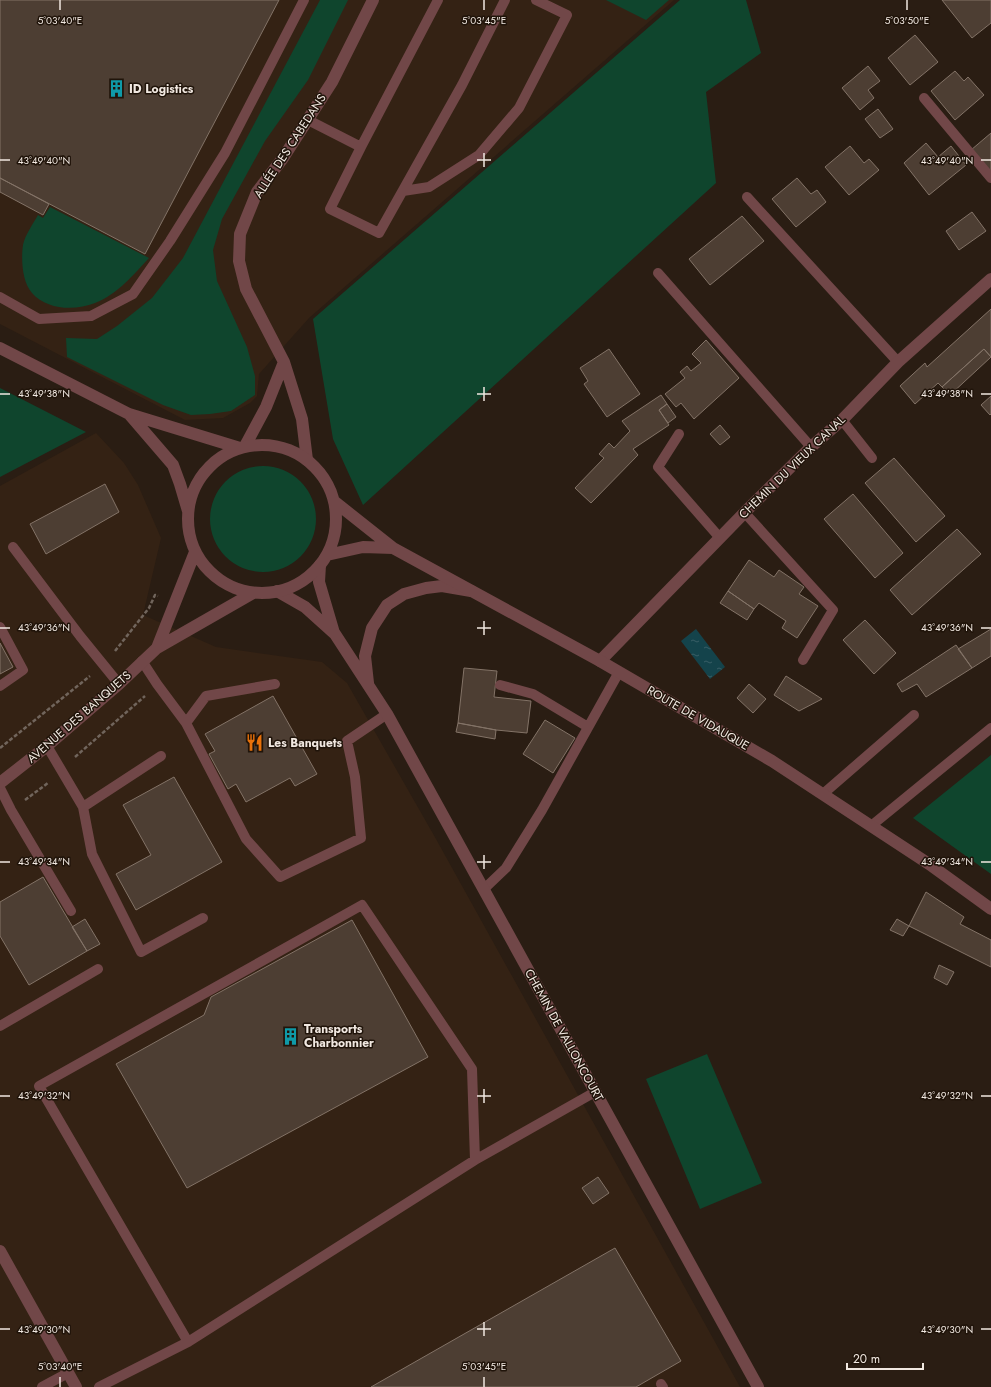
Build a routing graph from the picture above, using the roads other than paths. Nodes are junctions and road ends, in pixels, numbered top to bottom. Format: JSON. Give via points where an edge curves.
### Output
{"nodes":[{"id":1,"x":304,"y":0,"type":"edge"},
{"id":2,"x":372,"y":0,"type":"edge"},
{"id":3,"x":438,"y":0,"type":"edge"},
{"id":4,"x":505,"y":0,"type":"edge"},
{"id":5,"x":536,"y":0,"type":"edge"},
{"id":6,"x":924,"y":98,"type":"dead end"},
{"id":7,"x":308,"y":120,"type":"junction"},
{"id":8,"x":361,"y":147,"type":"junction"},
{"id":9,"x":991,"y":178,"type":"edge"},
{"id":10,"x":403,"y":191,"type":"junction"},
{"id":11,"x":747,"y":197,"type":"dead end"},
{"id":12,"x":658,"y":273,"type":"dead end"},
{"id":13,"x":991,"y":279,"type":"edge"},
{"id":14,"x":0,"y":297,"type":"edge"},
{"id":15,"x":0,"y":348,"type":"edge"},
{"id":16,"x":284,"y":362,"type":"junction"},
{"id":17,"x":898,"y":362,"type":"junction"},
{"id":18,"x":129,"y":414,"type":"junction"},
{"id":19,"x":842,"y":420,"type":"junction"},
{"id":20,"x":679,"y":434,"type":"dead end"},
{"id":21,"x":243,"y":447,"type":"junction"},
{"id":22,"x":811,"y":447,"type":"junction"},
{"id":23,"x":872,"y":458,"type":"dead end"},
{"id":24,"x":307,"y":460,"type":"junction"},
{"id":25,"x":335,"y":502,"type":"junction"},
{"id":26,"x":188,"y":511,"type":"junction"},
{"id":27,"x":744,"y":512,"type":"junction"},
{"id":28,"x":720,"y":538,"type":"junction"},
{"id":29,"x":12,"y":547,"type":"dead end"},
{"id":30,"x":393,"y":548,"type":"junction"},
{"id":31,"x":195,"y":552,"type":"junction"},
{"id":32,"x":327,"y":555,"type":"junction"},
{"id":33,"x":320,"y":565,"type":"junction"},
{"id":34,"x":277,"y":591,"type":"junction"},
{"id":35,"x":474,"y":592,"type":"junction"},
{"id":36,"x":253,"y":593,"type":"junction"},
{"id":37,"x":0,"y":627,"type":"edge"},
{"id":38,"x":335,"y":634,"type":"junction"},
{"id":39,"x":157,"y":648,"type":"junction"},
{"id":40,"x":803,"y":660,"type":"dead end"},
{"id":41,"x":142,"y":661,"type":"junction"},
{"id":42,"x":600,"y":661,"type":"junction"},
{"id":43,"x":619,"y":672,"type":"junction"},
{"id":44,"x":119,"y":684,"type":"junction"},
{"id":45,"x":275,"y":684,"type":"dead end"},
{"id":46,"x":368,"y":684,"type":"junction"},
{"id":47,"x":500,"y":685,"type":"dead end"},
{"id":48,"x":0,"y":686,"type":"edge"},
{"id":49,"x":387,"y":714,"type":"junction"},
{"id":50,"x":914,"y":715,"type":"dead end"},
{"id":51,"x":186,"y":723,"type":"junction"},
{"id":52,"x":588,"y":727,"type":"junction"},
{"id":53,"x":991,"y":728,"type":"edge"},
{"id":54,"x":47,"y":746,"type":"junction"},
{"id":55,"x":161,"y":756,"type":"dead end"},
{"id":56,"x":0,"y":784,"type":"edge"},
{"id":57,"x":0,"y":788,"type":"edge"},
{"id":58,"x":823,"y":794,"type":"junction"},
{"id":59,"x":83,"y":807,"type":"junction"},
{"id":60,"x":871,"y":826,"type":"junction"},
{"id":61,"x":484,"y":890,"type":"junction"},
{"id":62,"x":991,"y":908,"type":"edge"},
{"id":63,"x":71,"y":910,"type":"dead end"},
{"id":64,"x":203,"y":918,"type":"dead end"},
{"id":65,"x":98,"y":969,"type":"dead end"},
{"id":66,"x":0,"y":1026,"type":"edge"},
{"id":67,"x":595,"y":1092,"type":"junction"},
{"id":68,"x":476,"y":1160,"type":"junction"},
{"id":69,"x":0,"y":1251,"type":"edge"},
{"id":70,"x":188,"y":1342,"type":"junction"},
{"id":71,"x":68,"y":1373,"type":"junction"},
{"id":72,"x":42,"y":1387,"type":"edge"},
{"id":73,"x":76,"y":1387,"type":"edge"},
{"id":74,"x":99,"y":1387,"type":"edge"},
{"id":75,"x":758,"y":1387,"type":"edge"}],
"edges":[{"from":1,"to":14,"type":"lane","via":[[225,153],[170,241],[133,294],[91,316],[39,319]]},
{"from":2,"to":7,"type":"street","name":"ALLÉE DES CABEDANS","via":[[332,82]]},
{"from":3,"to":8,"type":"lane"},
{"from":4,"to":10,"type":"lane","via":[[462,85]]},
{"from":5,"to":10,"type":"lane","via":[[567,15],[519,108],[479,155],[430,187]]},
{"from":6,"to":9,"type":"lane"},
{"from":7,"to":8,"type":"lane"},
{"from":7,"to":16,"type":"street","name":"ALLÉE DES CABEDANS","via":[[257,192],[240,234],[239,261],[246,289]]},
{"from":8,"to":10,"type":"lane","via":[[330,209],[379,233]]},
{"from":11,"to":17,"type":"lane"},
{"from":12,"to":22,"type":"lane"},
{"from":13,"to":17,"type":"street","name":"CHEMIN DU VIEUX CANAL"},
{"from":15,"to":18,"type":"street"},
{"from":16,"to":21,"type":"street","via":[[266,407]]},
{"from":16,"to":24,"type":"street","name":"ALLÉE DES CABEDANS","via":[[302,419]]},
{"from":17,"to":19,"type":"street","name":"CHEMIN DU VIEUX CANAL"},
{"from":18,"to":21,"type":"street"},
{"from":18,"to":26,"type":"street","via":[[173,465]]},
{"from":19,"to":22,"type":"street","name":"CHEMIN DU VIEUX CANAL"},
{"from":19,"to":23,"type":"lane"},
{"from":20,"to":28,"type":"lane","via":[[658,467]]},
{"from":21,"to":24,"type":"street","via":[[278,446]]},
{"from":21,"to":26,"type":"street","via":[[215,461],[196,484]]},
{"from":22,"to":27,"type":"street","name":"CHEMIN DU VIEUX CANAL"},
{"from":24,"to":25,"type":"street","via":[[325,478]]},
{"from":25,"to":30,"type":"street","name":"ROUTE DE VIDAUQUE"},
{"from":25,"to":32,"type":"street","via":[[334,538]]},
{"from":26,"to":31,"type":"street","via":[[189,532]]},
{"from":27,"to":28,"type":"street","name":"CHEMIN DU VIEUX CANAL"},
{"from":27,"to":40,"type":"lane","via":[[833,610]]},
{"from":28,"to":42,"type":"street","name":"CHEMIN DU VIEUX CANAL"},
{"from":29,"to":44,"type":"lane"},
{"from":30,"to":32,"type":"street","name":"ROUTE DE VIDAUQUE","via":[[363,547]]},
{"from":30,"to":35,"type":"street","name":"ROUTE DE VIDAUQUE"},
{"from":31,"to":36,"type":"street","via":[[219,580]]},
{"from":31,"to":39,"type":"street","name":"AVENUE DES BANQUETS"},
{"from":32,"to":33,"type":"street"},
{"from":33,"to":34,"type":"street","via":[[301,582]]},
{"from":33,"to":38,"type":"street","name":"CHEMIN DE VALLONCOURT","via":[[319,582]]},
{"from":34,"to":36,"type":"street"},
{"from":34,"to":38,"type":"street","name":"CHEMIN DE VALLONCOURT","via":[[305,607]]},
{"from":35,"to":42,"type":"street","name":"ROUTE DE VIDAUQUE"},
{"from":35,"to":46,"type":"street","name":"CHEMIN DE VALLONCOURT","via":[[442,586],[426,588],[404,594],[387,605],[372,628],[366,656]]},
{"from":36,"to":39,"type":"street","name":"AVENUE DES BANQUETS"},
{"from":37,"to":48,"type":"lane","via":[[23,670]]},
{"from":38,"to":46,"type":"street","name":"CHEMIN DE VALLONCOURT"},
{"from":39,"to":41,"type":"street","name":"AVENUE DES BANQUETS"},
{"from":41,"to":44,"type":"street","name":"AVENUE DES BANQUETS"},
{"from":41,"to":51,"type":"lane"},
{"from":42,"to":43,"type":"street","name":"ROUTE DE VIDAUQUE"},
{"from":43,"to":52,"type":"lane"},
{"from":43,"to":58,"type":"street","name":"ROUTE DE VIDAUQUE","via":[[772,761]]},
{"from":44,"to":54,"type":"street","name":"AVENUE DES BANQUETS"},
{"from":45,"to":51,"type":"lane","via":[[206,696]]},
{"from":46,"to":49,"type":"street","name":"CHEMIN DE VALLONCOURT"},
{"from":47,"to":52,"type":"lane","via":[[533,694]]},
{"from":49,"to":51,"type":"lane","via":[[347,741],[355,777],[361,838],[280,877],[246,839]]},
{"from":49,"to":61,"type":"street","name":"CHEMIN DE VALLONCOURT"},
{"from":50,"to":58,"type":"lane"},
{"from":52,"to":61,"type":"lane","via":[[506,868]]},
{"from":53,"to":60,"type":"lane"},
{"from":54,"to":56,"type":"street","name":"AVENUE DES BANQUETS"},
{"from":54,"to":59,"type":"lane"},
{"from":55,"to":59,"type":"lane"},
{"from":57,"to":63,"type":"lane"},
{"from":58,"to":60,"type":"street","name":"ROUTE DE VIDAUQUE"},
{"from":59,"to":64,"type":"lane","via":[[92,854],[141,952]]},
{"from":60,"to":62,"type":"street","name":"ROUTE DE VIDAUQUE"},
{"from":61,"to":67,"type":"street","name":"CHEMIN DE VALLONCOURT"},
{"from":65,"to":66,"type":"lane"},
{"from":67,"to":68,"type":"lane"},
{"from":67,"to":75,"type":"street","name":"CHEMIN DE VALLONCOURT"},
{"from":68,"to":70,"type":"lane"},
{"from":68,"to":70,"type":"lane","via":[[472,1069],[362,905],[39,1086]]},
{"from":69,"to":71,"type":"street"},
{"from":70,"to":74,"type":"lane"},
{"from":71,"to":72,"type":"lane"},
{"from":71,"to":73,"type":"street"}]}
